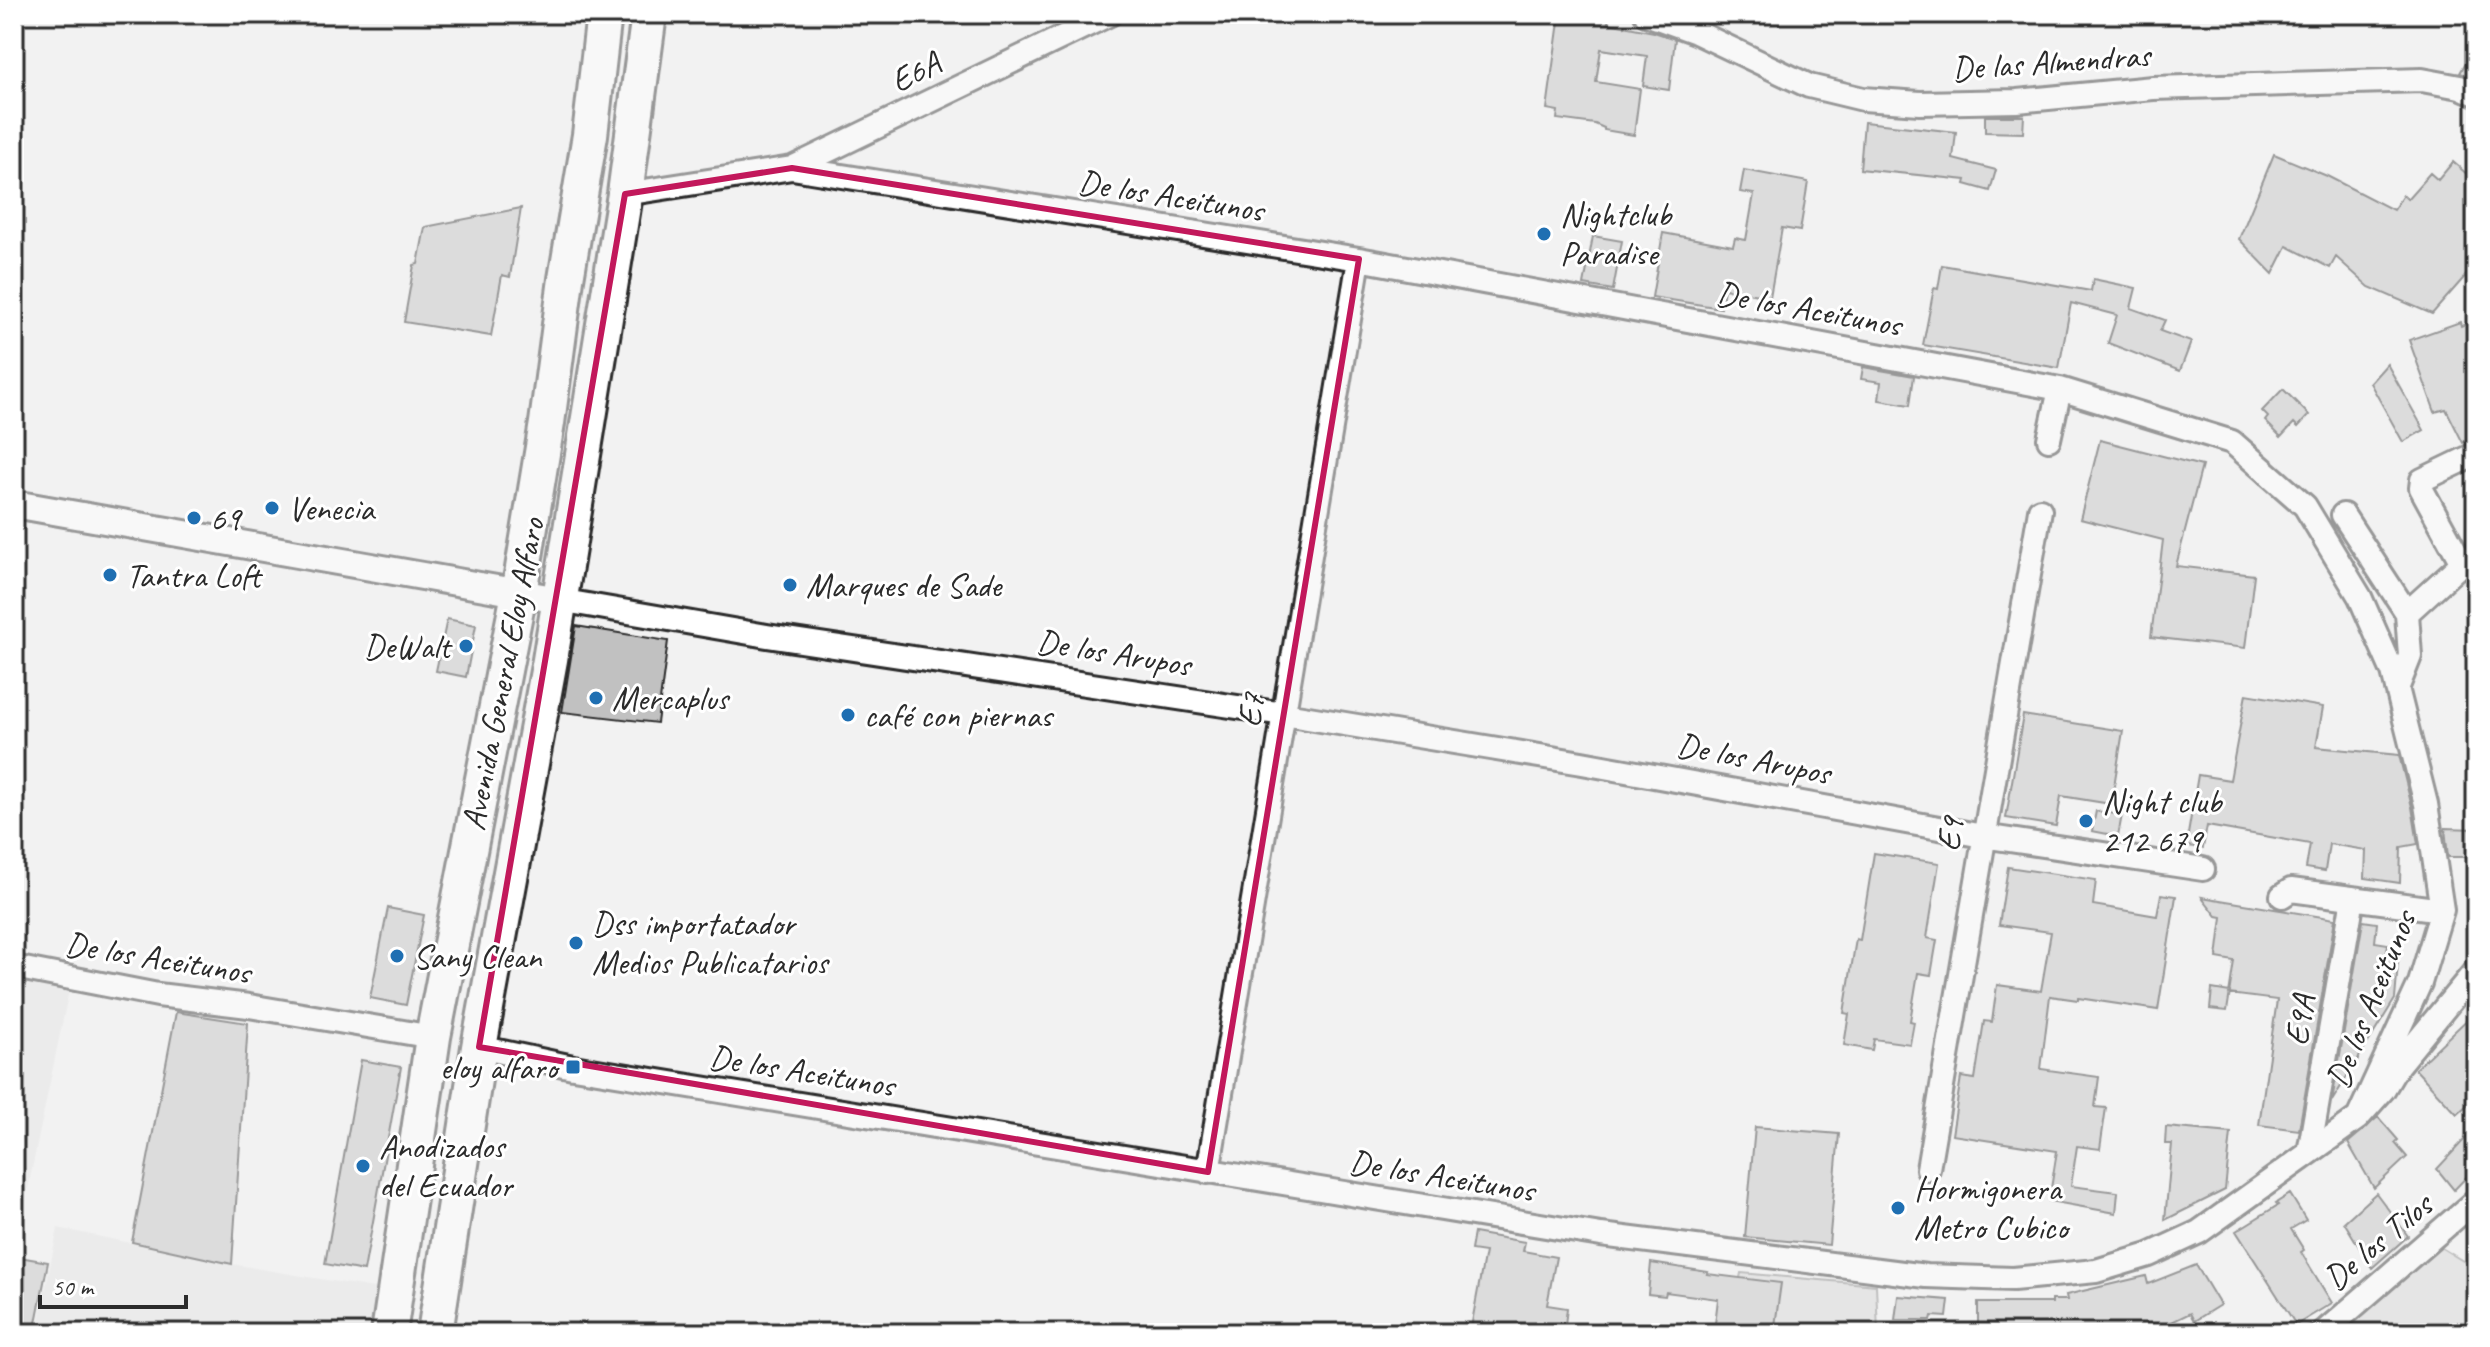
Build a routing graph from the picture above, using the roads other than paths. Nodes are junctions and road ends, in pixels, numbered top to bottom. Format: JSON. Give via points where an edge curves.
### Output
{"nodes":[{"id":1,"x":604,"y":14,"type":"edge"},
{"id":2,"x":649,"y":14,"type":"edge"},
{"id":3,"x":1110,"y":14,"type":"edge"},
{"id":4,"x":1646,"y":14,"type":"edge"},
{"id":5,"x":2476,"y":94,"type":"edge"},
{"id":6,"x":792,"y":168,"type":"junction"},
{"id":7,"x":625,"y":194,"type":"junction"},
{"id":8,"x":1359,"y":259,"type":"junction"},
{"id":9,"x":2060,"y":389,"type":"junction"},
{"id":10,"x":2049,"y":439,"type":"dead end"},
{"id":11,"x":2476,"y":454,"type":"edge"},
{"id":12,"x":14,"y":504,"type":"edge"},
{"id":13,"x":2040,"y":510,"type":"dead end"},
{"id":14,"x":2343,"y":515,"type":"dead end"},
{"id":15,"x":2469,"y":559,"type":"edge"},
{"id":16,"x":519,"y":593,"type":"junction"},
{"id":17,"x":559,"y":600,"type":"junction"},
{"id":18,"x":2407,"y":613,"type":"junction"},
{"id":19,"x":2397,"y":689,"type":"junction"},
{"id":20,"x":1284,"y":714,"type":"junction"},
{"id":21,"x":1983,"y":836,"type":"junction"},
{"id":22,"x":2203,"y":869,"type":"dead end"},
{"id":23,"x":2282,"y":896,"type":"dead end"},
{"id":24,"x":2353,"y":898,"type":"junction"},
{"id":25,"x":2442,"y":910,"type":"junction"},
{"id":26,"x":14,"y":967,"type":"edge"},
{"id":27,"x":2476,"y":970,"type":"edge"},
{"id":28,"x":433,"y":1037,"type":"junction"},
{"id":29,"x":479,"y":1047,"type":"junction"},
{"id":30,"x":2358,"y":1118,"type":"junction"},
{"id":31,"x":2309,"y":1153,"type":"junction"},
{"id":32,"x":1928,"y":1169,"type":"dead end"},
{"id":33,"x":1208,"y":1172,"type":"junction"},
{"id":34,"x":2476,"y":1200,"type":"edge"},
{"id":35,"x":389,"y":1333,"type":"edge"},
{"id":36,"x":435,"y":1333,"type":"edge"},
{"id":37,"x":2323,"y":1333,"type":"edge"}],
"edges":[{"from":1,"to":16,"type":"main road","name":"Avenida General Eloy Alfaro"},
{"from":2,"to":7,"type":"main road","name":"Avenida General Eloy Alfaro"},
{"from":3,"to":6,"type":"street","name":"E6A"},
{"from":4,"to":5,"type":"street","name":"De las Almendras","via":[[1809,86],[1863,99],[2017,101],[2153,88],[2422,80]]},
{"from":6,"to":7,"type":"street","name":"De los Aceitunos"},
{"from":6,"to":8,"type":"street","name":"De los Aceitunos"},
{"from":7,"to":17,"type":"main road","name":"Avenida General Eloy Alfaro"},
{"from":8,"to":9,"type":"street","name":"De los Aceitunos"},
{"from":8,"to":20,"type":"street","name":"E7"},
{"from":9,"to":10,"type":"street"},
{"from":9,"to":19,"type":"street","name":"De los Aceitunos","via":[[2232,442],[2305,506],[2360,597]]},
{"from":11,"to":15,"type":"street","via":[[2422,480],[2421,488]]},
{"from":12,"to":16,"type":"street","name":"De los Arupos"},
{"from":13,"to":21,"type":"street","name":"E9"},
{"from":14,"to":18,"type":"street"},
{"from":15,"to":18,"type":"street"},
{"from":16,"to":17,"type":"street","name":"De los Arupos"},
{"from":16,"to":28,"type":"main road","name":"Avenida General Eloy Alfaro"},
{"from":17,"to":20,"type":"street","name":"De los Arupos"},
{"from":17,"to":29,"type":"main road","name":"Avenida General Eloy Alfaro"},
{"from":18,"to":19,"type":"street","via":[[2410,656]]},
{"from":19,"to":25,"type":"street","name":"De los Aceitunos","via":[[2426,804]]},
{"from":20,"to":21,"type":"street","name":"De los Arupos"},
{"from":20,"to":33,"type":"street","name":"E7"},
{"from":21,"to":22,"type":"street","name":"De los Arupos"},
{"from":21,"to":32,"type":"street","name":"E9"},
{"from":23,"to":24,"type":"street","via":[[2291,890]]},
{"from":24,"to":25,"type":"street"},
{"from":24,"to":31,"type":"street","name":"E9A"},
{"from":25,"to":30,"type":"street","name":"De los Aceitunos","via":[[2420,983]]},
{"from":26,"to":28,"type":"street","name":"De los Aceitunos"},
{"from":27,"to":30,"type":"street","name":"De los Aceitunos"},
{"from":28,"to":35,"type":"main road","name":"Avenida General Eloy Alfaro"},
{"from":29,"to":33,"type":"street","name":"De los Aceitunos"},
{"from":29,"to":36,"type":"main road","name":"Avenida General Eloy Alfaro"},
{"from":30,"to":31,"type":"street","name":"De los Aceitunos"},
{"from":31,"to":33,"type":"street","name":"De los Aceitunos","via":[[2199,1232],[2149,1255],[2096,1271],[2013,1279],[1926,1276],[1601,1235]]},
{"from":34,"to":37,"type":"street","name":"De los Tilos"}]}
